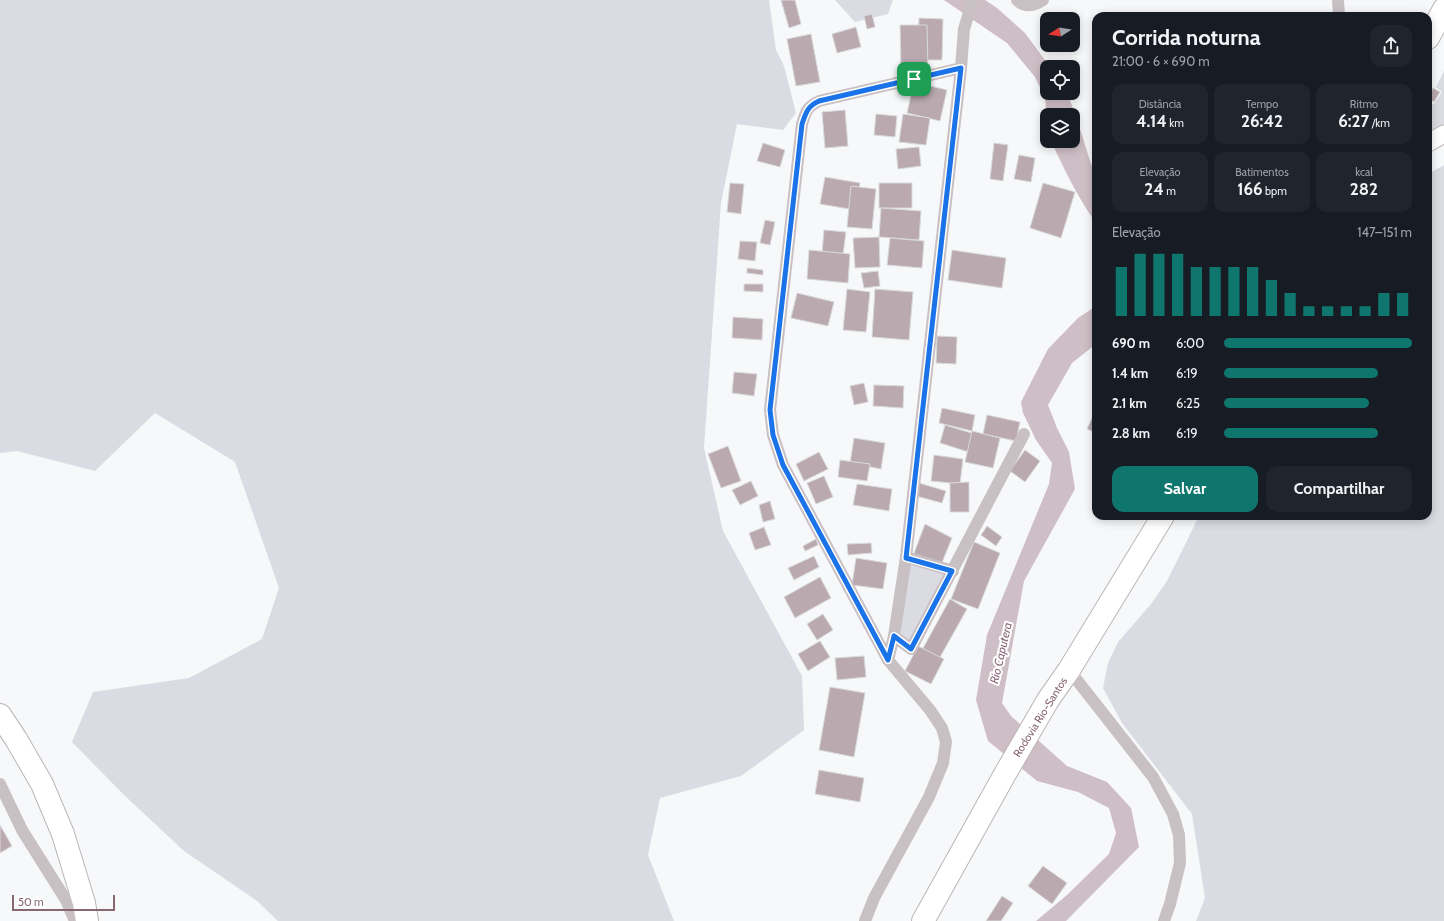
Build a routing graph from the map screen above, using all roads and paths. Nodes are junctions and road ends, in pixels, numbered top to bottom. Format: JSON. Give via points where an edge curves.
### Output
{"nodes":[{"id":1,"x":973,"y":0,"type":"edge"},
{"id":2,"x":1017,"y":0,"type":"edge"},
{"id":3,"x":1043,"y":0,"type":"edge"},
{"id":4,"x":1338,"y":0,"type":"edge"},
{"id":5,"x":1444,"y":9,"type":"edge"},
{"id":6,"x":1339,"y":12,"type":"edge"},
{"id":7,"x":1432,"y":31,"type":"edge"},
{"id":8,"x":961,"y":68,"type":"junction"},
{"id":9,"x":1444,"y":134,"type":"edge"},
{"id":10,"x":1432,"y":141,"type":"edge"},
{"id":11,"x":1024,"y":434,"type":"dead end"},
{"id":12,"x":1161,"y":520,"type":"edge"},
{"id":13,"x":906,"y":558,"type":"junction"},
{"id":14,"x":952,"y":571,"type":"junction"},
{"id":15,"x":894,"y":636,"type":"junction"},
{"id":16,"x":888,"y":660,"type":"junction"},
{"id":17,"x":1069,"y":670,"type":"junction"},
{"id":18,"x":0,"y":715,"type":"edge"},
{"id":19,"x":0,"y":784,"type":"edge"},
{"id":20,"x":75,"y":921,"type":"edge"},
{"id":21,"x":87,"y":921,"type":"edge"},
{"id":22,"x":865,"y":921,"type":"edge"},
{"id":23,"x":923,"y":921,"type":"edge"},
{"id":24,"x":1164,"y":921,"type":"edge"}],
"edges":[{"from":1,"to":8,"type":"street","via":[[964,29]]},
{"from":2,"to":3,"type":"street","via":[[1027,6],[1036,5]]},
{"from":4,"to":6,"type":"street"},
{"from":5,"to":7,"type":"highway"},
{"from":8,"to":13,"type":"street"},
{"from":8,"to":16,"type":"street","via":[[819,101],[806,111],[802,124],[770,410],[773,435],[783,465]]},
{"from":9,"to":10,"type":"street"},
{"from":11,"to":14,"type":"street"},
{"from":12,"to":17,"type":"highway","name":"Rodovia Rio-Santos"},
{"from":13,"to":14,"type":"street"},
{"from":13,"to":15,"type":"street"},
{"from":14,"to":15,"type":"street","via":[[911,649]]},
{"from":15,"to":16,"type":"street"},
{"from":16,"to":22,"type":"street","via":[[930,710],[942,728],[946,742],[943,763],[929,797],[874,898]]},
{"from":17,"to":23,"type":"highway","name":"Rodovia Rio-Santos","via":[[1048,700]]},
{"from":17,"to":24,"type":"street","via":[[1154,777],[1173,814],[1179,835],[1180,863]]},
{"from":18,"to":21,"type":"highway","via":[[42,784],[63,834]]},
{"from":19,"to":20,"type":"street","via":[[22,830],[66,900]]}]}
